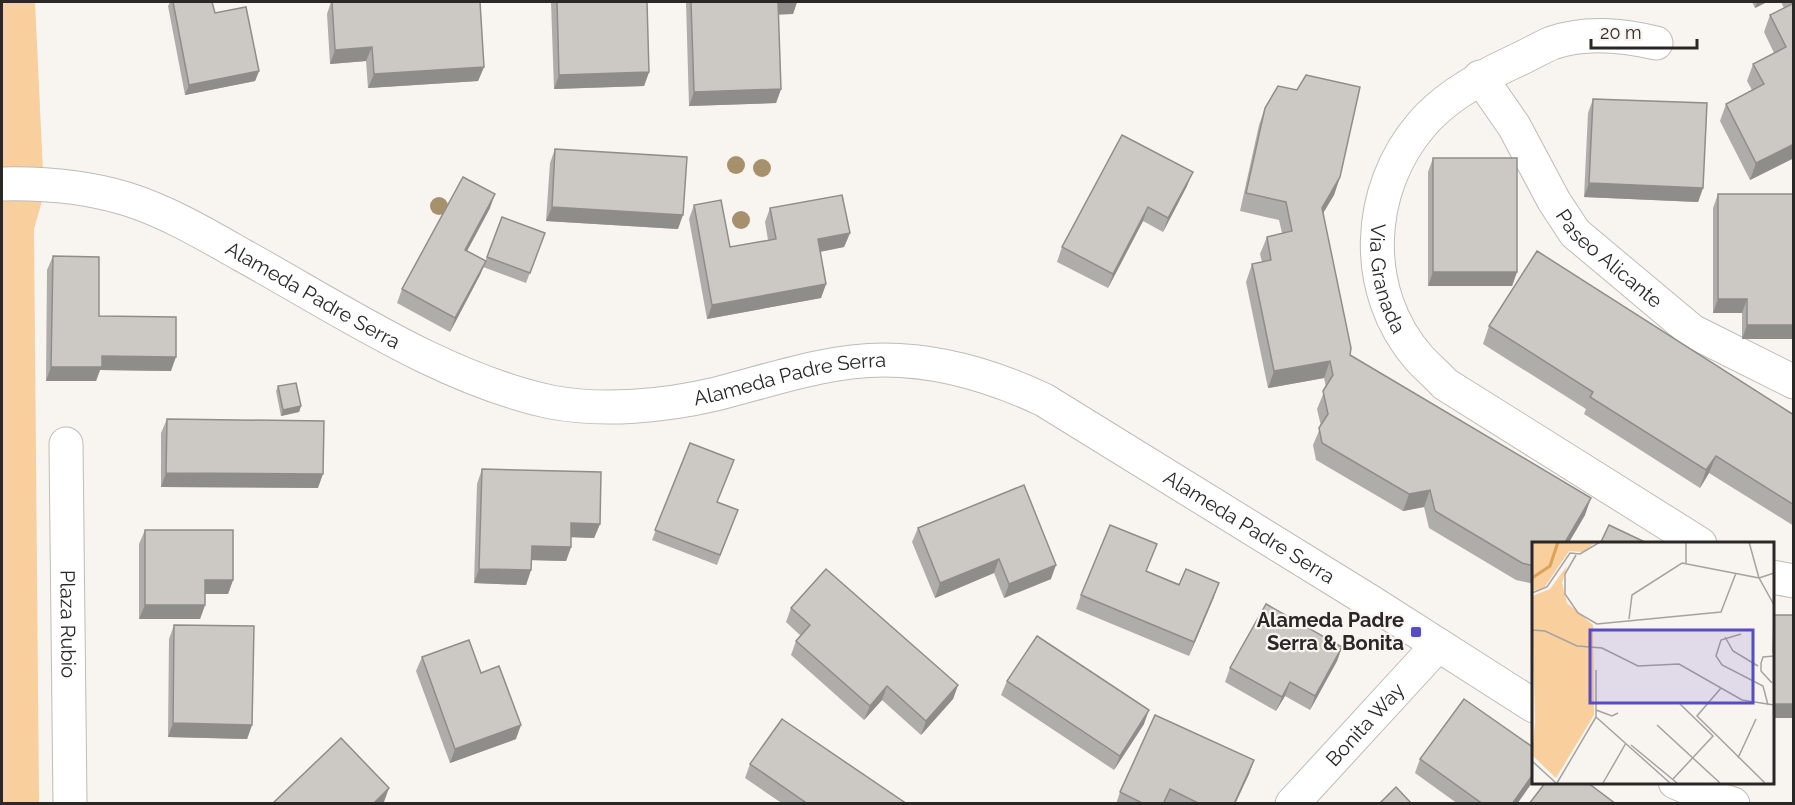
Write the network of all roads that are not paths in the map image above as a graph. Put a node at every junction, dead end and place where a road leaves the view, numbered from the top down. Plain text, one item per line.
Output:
1 (1656, 43) dead end
2 (1480, 77) junction
3 (2, 184) edge
4 (1794, 382) edge
5 (66, 444) dead end
6 (1697, 542) edge
7 (1774, 577) edge
8 (1794, 581) edge
9 (1438, 645) junction
10 (1532, 705) edge
11 (1678, 784) edge
12 (70, 804) edge
13 (1292, 804) edge
14 (1733, 804) edge

1 - 2 street, Via Granada
2 - 4 street, Paseo Alicante
2 - 6 street, Via Granada
3 - 9 street, Alameda Padre Serra
5 - 12 street, Plaza Rubio
7 - 8 street
9 - 10 street, Alameda Padre Serra
9 - 13 street, Bonita Way
11 - 14 street

